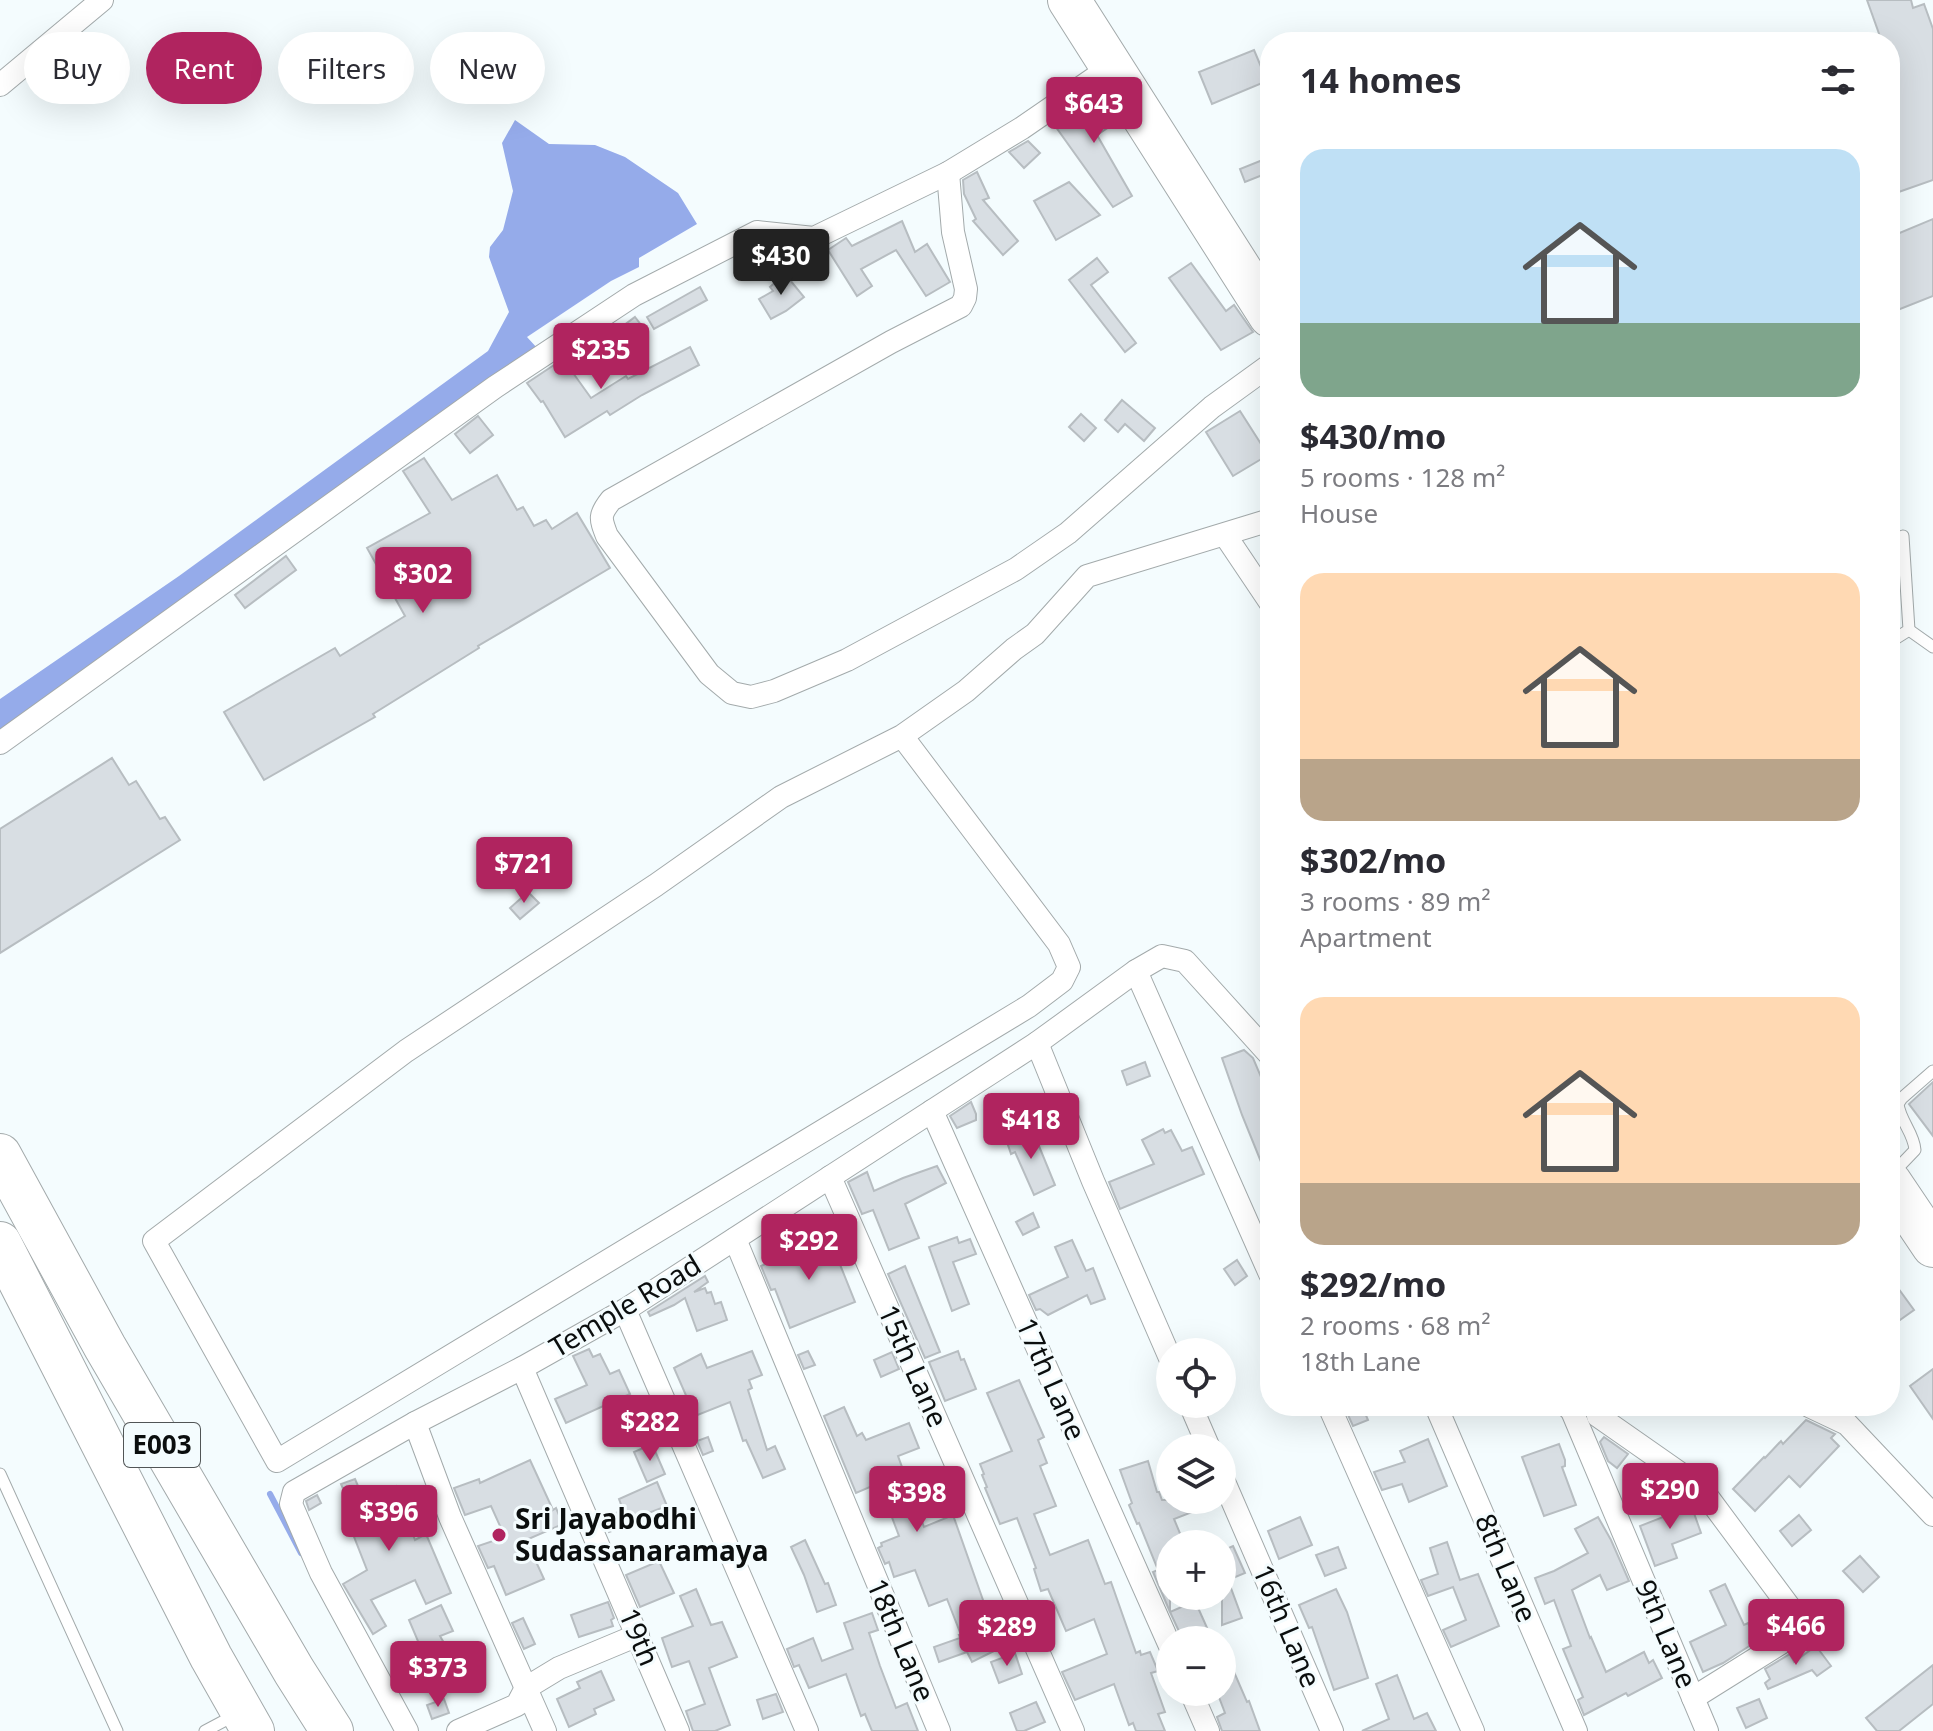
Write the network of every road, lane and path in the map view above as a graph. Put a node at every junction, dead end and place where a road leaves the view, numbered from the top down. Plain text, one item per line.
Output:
1 (102, 0) edge
2 (1069, 0) edge
3 (1093, 0) edge
4 (1118, 62) junction
5 (0, 85) edge
6 (948, 173) junction
7 (1260, 268) edge
8 (1260, 299) edge
9 (1260, 372) edge
10 (1260, 523) edge
11 (1225, 535) junction
12 (1903, 536) dead end
13 (1260, 587) edge
14 (1909, 630) junction
15 (1900, 636) edge
16 (1933, 647) edge
17 (902, 736) junction
18 (0, 743) edge
19 (1136, 971) junction
20 (1037, 1043) junction
21 (1260, 1044) edge
22 (1933, 1071) edge
23 (1900, 1101) edge
24 (932, 1111) junction
25 (1900, 1113) edge
26 (0, 1155) edge
27 (1900, 1167) edge
28 (830, 1177) junction
29 (1900, 1195) edge
30 (1900, 1231) edge
31 (735, 1239) junction
32 (0, 1243) edge
33 (1933, 1246) edge
34 (1260, 1251) edge
35 (1933, 1279) edge
36 (625, 1310) junction
37 (1161, 1338) edge
38 (522, 1368) junction
39 (1333, 1416) edge
40 (1440, 1416) edge
41 (1572, 1416) edge
42 (1610, 1416) edge
43 (1830, 1416) edge
44 (415, 1423) junction
45 (0, 1474) edge
46 (1236, 1509) edge
47 (1933, 1515) edge
48 (1161, 1626) edge
49 (638, 1635) junction
50 (526, 1688) junction
51 (1693, 1698) junction
52 (1197, 1706) edge
53 (248, 1721) edge
54 (117, 1731) edge
55 (205, 1731) edge
56 (332, 1731) edge
57 (407, 1731) edge
58 (458, 1731) edge
59 (545, 1731) edge
60 (678, 1731) edge
61 (807, 1731) edge
62 (939, 1731) edge
63 (1073, 1731) edge
64 (1208, 1731) edge
65 (1332, 1731) edge
66 (1473, 1731) edge
67 (1576, 1731) edge
68 (1707, 1731) edge

1 - 5 street
2 - 4 highway
3 - 4 highway
4 - 6 street
4 - 7 highway
4 - 8 highway
6 - 9 street
6 - 18 street
10 - 11 street
11 - 13 street
11 - 17 street
12 - 14 lane
14 - 15 lane
14 - 16 lane
17 - 17 street
19 - 20 street, Temple Road
19 - 21 street, Temple Road
19 - 34 street
20 - 24 street, Temple Road
20 - 37 street
22 - 23 lane
24 - 28 street, Temple Road
24 - 48 street, 17th Lane
25 - 27 lane
26 - 56 highway, E003
28 - 31 street, Temple Road
28 - 63 street, 15th Lane
29 - 33 highway
30 - 35 highway
31 - 36 street, Temple Road
31 - 62 street, 18th Lane
32 - 53 highway, E003
36 - 38 street, Temple Road
36 - 61 street
38 - 44 street, Temple Road
38 - 49 street, 19th
39 - 66 street
40 - 67 street, 8th Lane
41 - 51 street, 9th Lane
42 - 51 street
43 - 47 street
44 - 50 street
44 - 57 street, Temple Road
45 - 54 lane
46 - 65 street, 16th Lane
49 - 50 street
49 - 60 street, 19th
50 - 58 street
50 - 59 street
51 - 68 street, 9th Lane
52 - 64 street
53 - 55 lane

